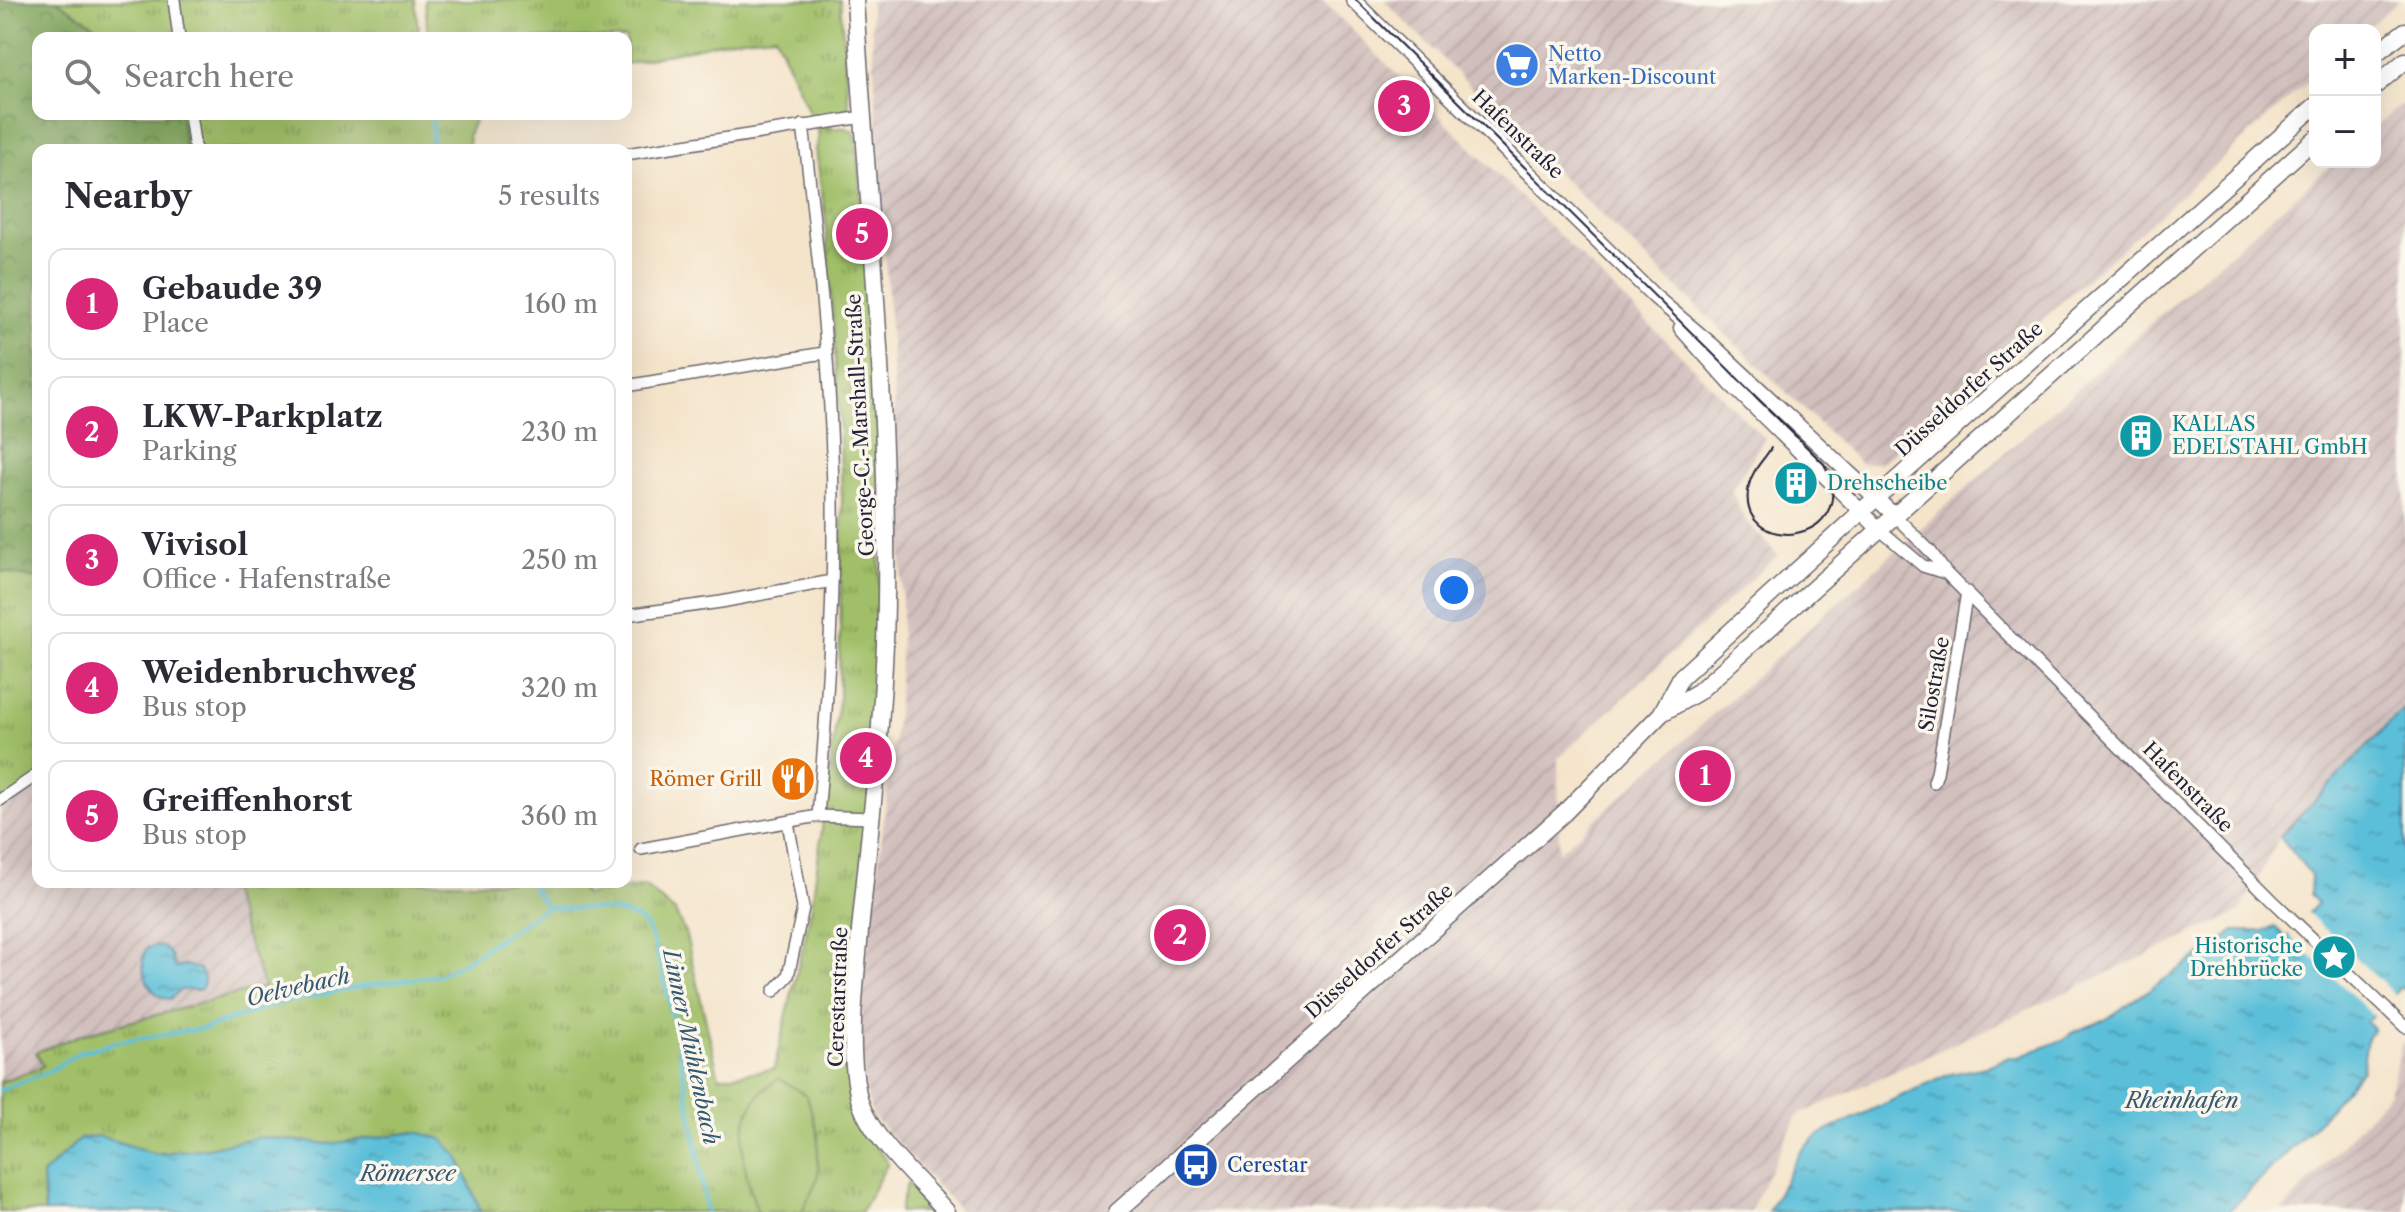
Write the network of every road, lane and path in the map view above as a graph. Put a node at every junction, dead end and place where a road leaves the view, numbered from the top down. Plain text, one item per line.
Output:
1 (174, 0) edge
2 (855, 0) edge
3 (1353, 0) edge
4 (2405, 31) edge
5 (178, 32) edge
6 (2381, 49) edge
7 (2405, 61) edge
8 (2381, 81) edge
9 (2309, 111) edge
10 (863, 117) junction
11 (191, 120) edge
12 (803, 125) junction
13 (194, 144) edge
14 (2309, 144) edge
15 (632, 153) edge
16 (1655, 297) junction
17 (824, 353) junction
18 (632, 385) edge
19 (1876, 498) junction
20 (1861, 512) junction
21 (1894, 515) junction
22 (1878, 528) junction
23 (1946, 573) junction
24 (832, 581) junction
25 (1967, 592) junction
26 (632, 614) edge
27 (1662, 713) junction
28 (32, 778) edge
29 (1934, 782) dead end
30 (0, 800) edge
31 (872, 800) joint
32 (818, 816) junction
33 (870, 818) junction
34 (788, 822) junction
35 (641, 849) dead end
36 (774, 991) dead end
37 (2405, 1027) edge
38 (947, 1212) edge
39 (1117, 1212) edge

1 - 5 street
2 - 10 main road, George-C.-Marshall-Straße
3 - 16 street, Hafenstraße
4 - 6 main road
7 - 8 main road
9 - 19 main road, Düsseldorfer Straße
10 - 12 street
10 - 31 main road, George-C.-Marshall-Straße
11 - 13 street
12 - 15 street
12 - 17 street
14 - 21 main road, Düsseldorfer Straße
16 - 19 street, Hafenstraße
16 - 20 street, Hafenstraße
17 - 18 street
17 - 24 street
19 - 20 main road, Düsseldorfer Straße
19 - 21 street, Hafenstraße
20 - 22 street, Hafenstraße
20 - 27 main road, Düsseldorfer Straße
21 - 22 main road, Düsseldorfer Straße
21 - 23 street, Hafenstraße
22 - 23 street, Hafenstraße
22 - 27 main road, Düsseldorfer Straße
23 - 25 street, Hafenstraße
24 - 26 street
24 - 32 street
25 - 29 street, Silostraße
25 - 37 street, Hafenstraße
27 - 39 main road, Düsseldorfer Straße
28 - 30 street
31 - 33 main road, Cerestarstraße
32 - 33 street
32 - 34 street
33 - 38 main road, Cerestarstraße
34 - 35 street
34 - 36 street

